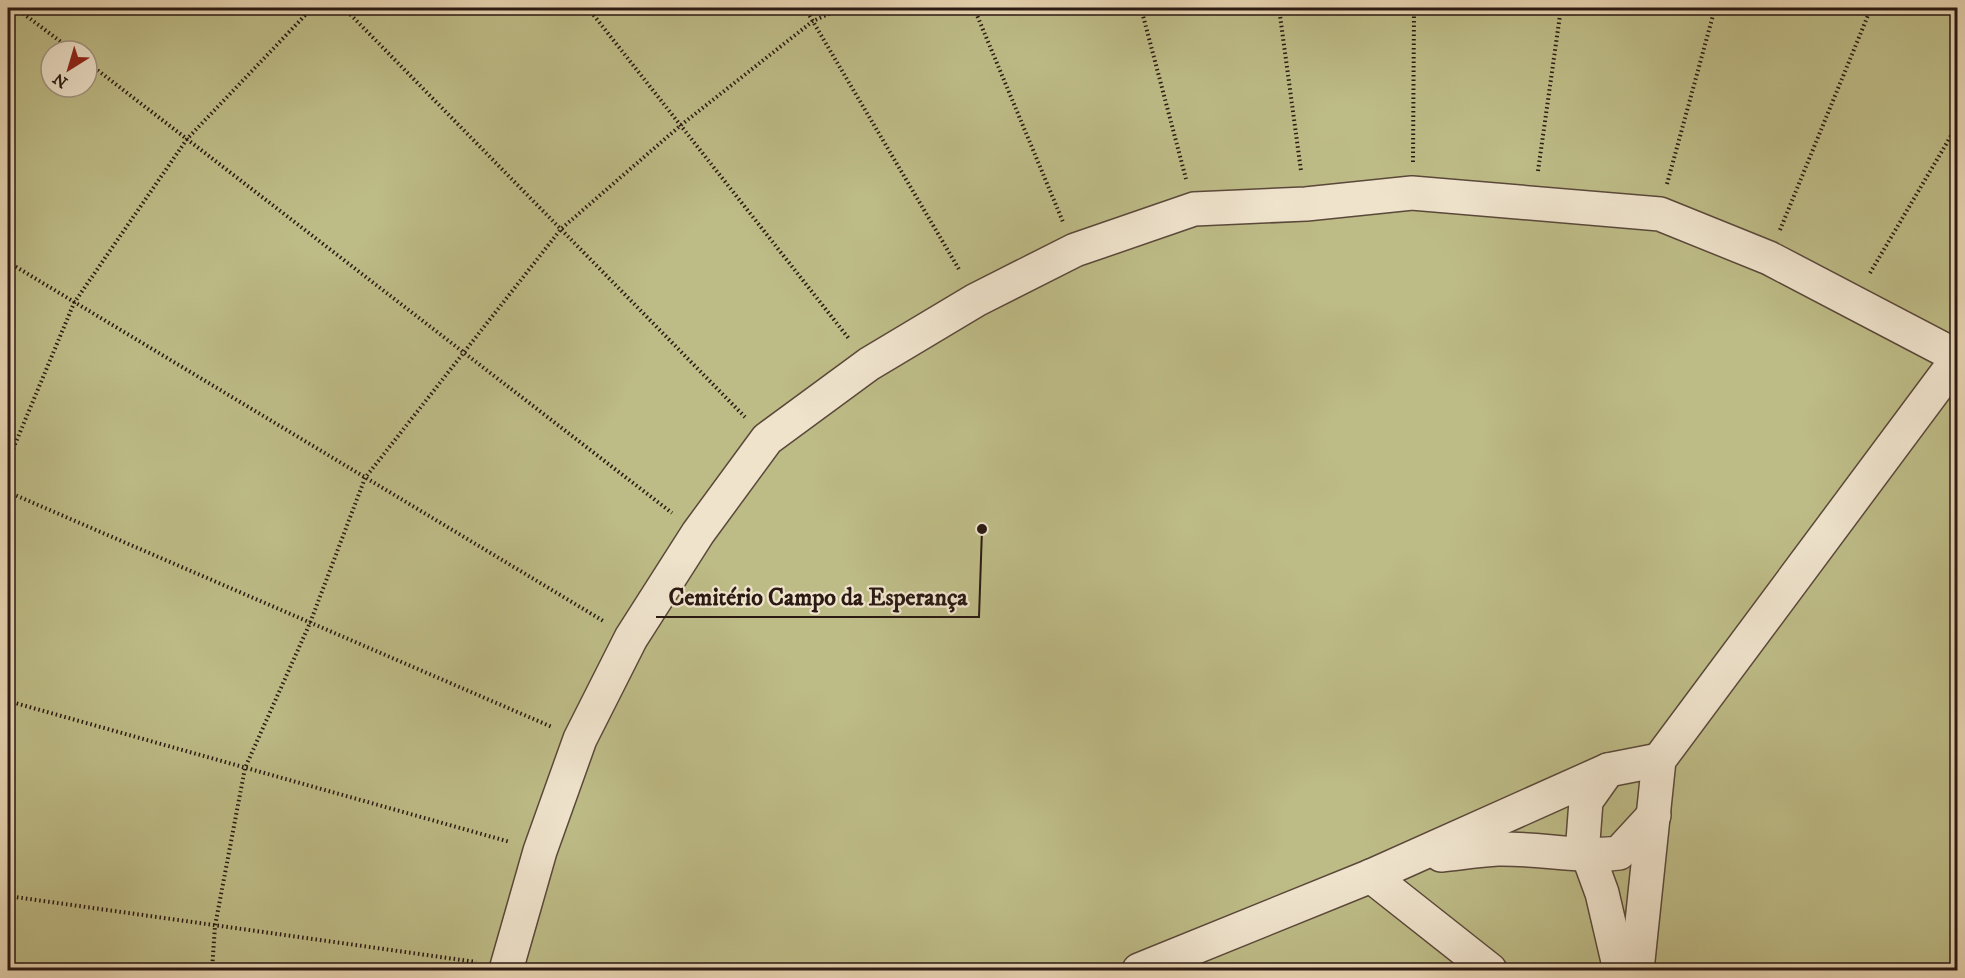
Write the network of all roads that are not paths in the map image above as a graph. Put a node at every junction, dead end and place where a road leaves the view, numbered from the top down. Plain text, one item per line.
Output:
1 (1958, 357) edge
2 (1659, 760) junction
3 (1608, 770) junction
4 (1654, 815) junction
5 (1588, 856) junction
6 (1413, 858) junction
7 (1371, 876) junction
8 (506, 968) edge
9 (1139, 970) edge
10 (1490, 970) edge
11 (1620, 970) edge
12 (1636, 970) edge

1 - 2 lane
1 - 8 lane
2 - 3 lane
2 - 4 lane
3 - 5 lane
3 - 6 lane
4 - 5 lane
4 - 12 lane
5 - 6 lane
5 - 11 lane
6 - 7 lane
7 - 9 lane
7 - 10 lane

